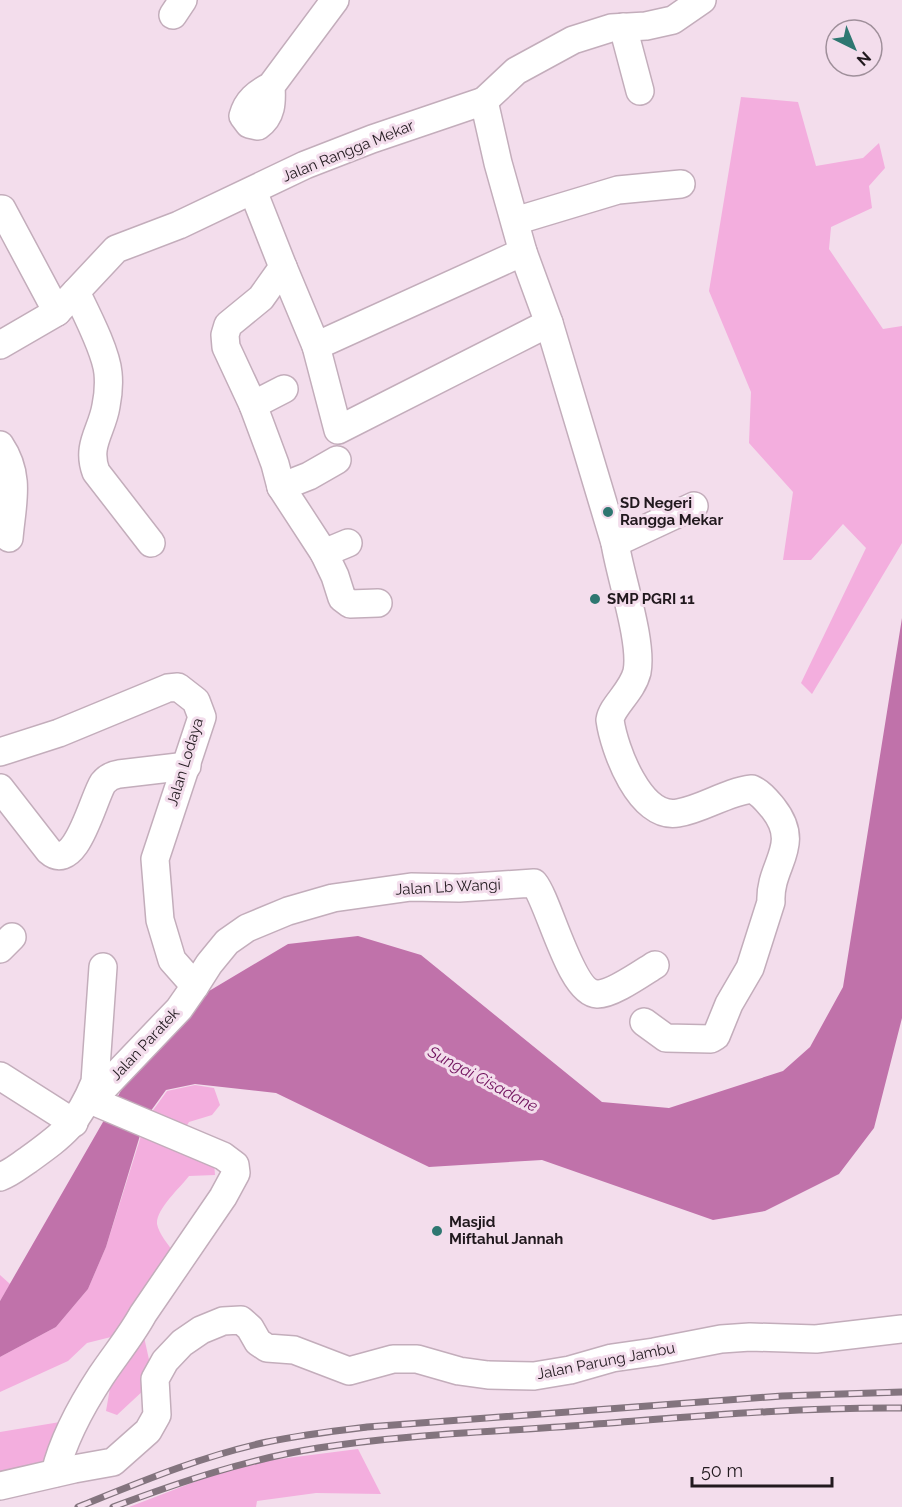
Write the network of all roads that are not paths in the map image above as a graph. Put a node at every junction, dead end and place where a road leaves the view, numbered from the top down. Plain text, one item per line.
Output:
1 (335, 0) edge
2 (702, 0) edge
3 (623, 27) junction
4 (271, 87) dead end
5 (640, 91) dead end
6 (484, 101) junction
7 (681, 184) dead end
8 (253, 191) junction
9 (2, 209) dead end
10 (515, 221) junction
11 (523, 252) junction
12 (283, 267) junction
13 (76, 292) junction
14 (57, 312) junction
15 (549, 323) junction
16 (3, 336) edge
17 (316, 346) junction
18 (284, 389) dead end
19 (253, 405) junction
20 (0, 445) edge
21 (337, 460) dead end
22 (282, 487) junction
23 (694, 506) dead end
24 (9, 538) dead end
25 (151, 543) dead end
26 (615, 543) junction
27 (378, 603) dead end
28 (0, 752) edge
29 (187, 766) junction
30 (0, 788) edge
31 (655, 965) dead end
32 (103, 967) dead end
33 (195, 986) junction
34 (644, 1022) dead end
35 (0, 1076) edge
36 (96, 1103) junction
37 (74, 1123) junction
38 (0, 1177) edge
39 (902, 1329) edge
40 (55, 1473) junction
41 (0, 1486) edge

1 - 4 street
2 - 3 street, Jalan Rangga Mekar
3 - 5 street
3 - 6 street, Jalan Rangga Mekar
6 - 8 street, Jalan Rangga Mekar
6 - 10 street
7 - 10 street
8 - 12 street
8 - 13 street, Jalan Rangga Mekar
9 - 14 street
10 - 11 street
11 - 15 street
11 - 17 street
12 - 17 street
12 - 19 street
13 - 14 street, Jalan Rangga Mekar
13 - 25 street
14 - 16 street, Jalan Rangga Mekar
15 - 17 street
15 - 26 street
18 - 19 street
19 - 22 street
20 - 24 street
21 - 22 street
22 - 27 street
23 - 26 street
26 - 34 street
28 - 29 street, Jalan Lodaya
29 - 30 street
29 - 33 street, Jalan Lodaya
31 - 33 street, Jalan Lb Wangi
32 - 36 street
33 - 36 street, Jalan Paratek
35 - 37 street
36 - 37 street
36 - 40 street
37 - 38 street
39 - 40 street, Jalan Parung Jambu
40 - 41 street

